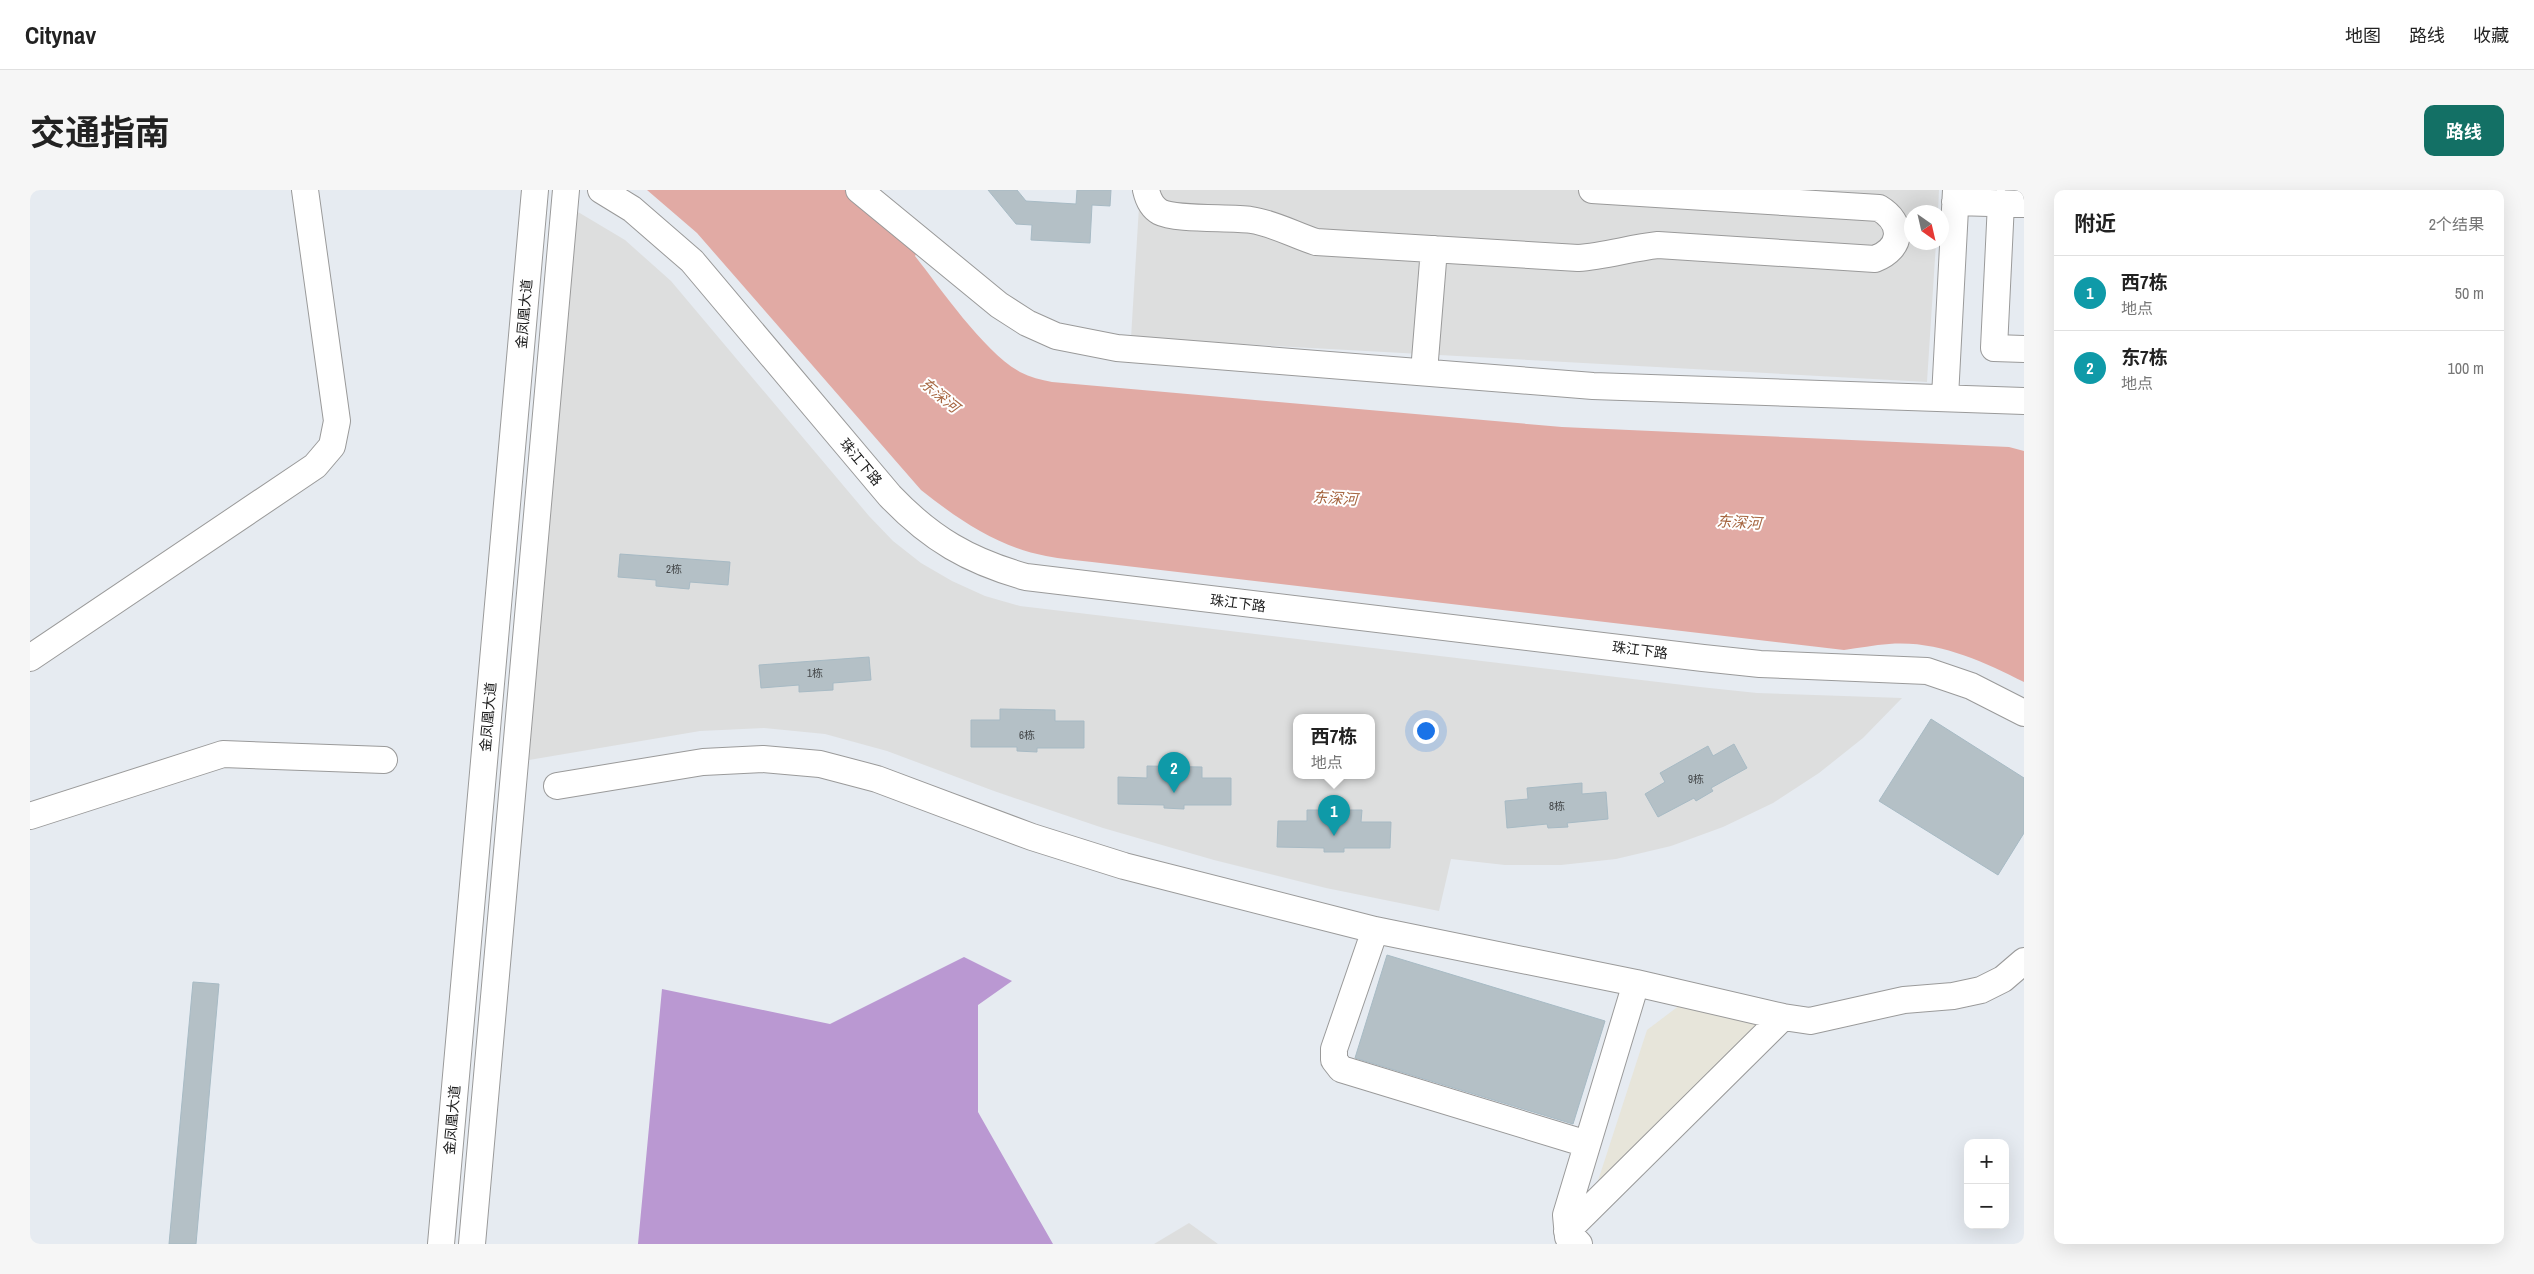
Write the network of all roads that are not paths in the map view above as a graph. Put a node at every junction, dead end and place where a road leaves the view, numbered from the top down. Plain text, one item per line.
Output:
1 (305, 190) edge
2 (535, 190) edge
3 (566, 190) edge
4 (601, 190) edge
5 (860, 190) edge
6 (1146, 190) edge
7 (1592, 190) edge
8 (1956, 196) edge
9 (2012, 204) edge
10 (1434, 249) junction
11 (2024, 349) edge
12 (1424, 372) junction
13 (1946, 397) junction
14 (2024, 401) edge
15 (30, 658) edge
16 (2024, 712) edge
17 (384, 760) dead end
18 (557, 786) dead end
19 (30, 816) edge
20 (1375, 930) junction
21 (2024, 961) edge
22 (1636, 983) junction
23 (1783, 1017) junction
24 (1587, 1144) junction
25 (1572, 1240) edge
26 (441, 1244) edge
27 (472, 1244) edge

1 - 15 street
2 - 26 street, 金凤凰大道
3 - 27 street
4 - 16 street, 珠江下路
5 - 12 street
6 - 10 street
7 - 10 street
8 - 9 street
8 - 13 street
9 - 11 street
10 - 12 street
12 - 13 street
13 - 14 street
17 - 19 street
18 - 20 street
20 - 22 street
20 - 24 street
21 - 23 street
22 - 23 street
22 - 24 street
23 - 25 street
24 - 25 street

